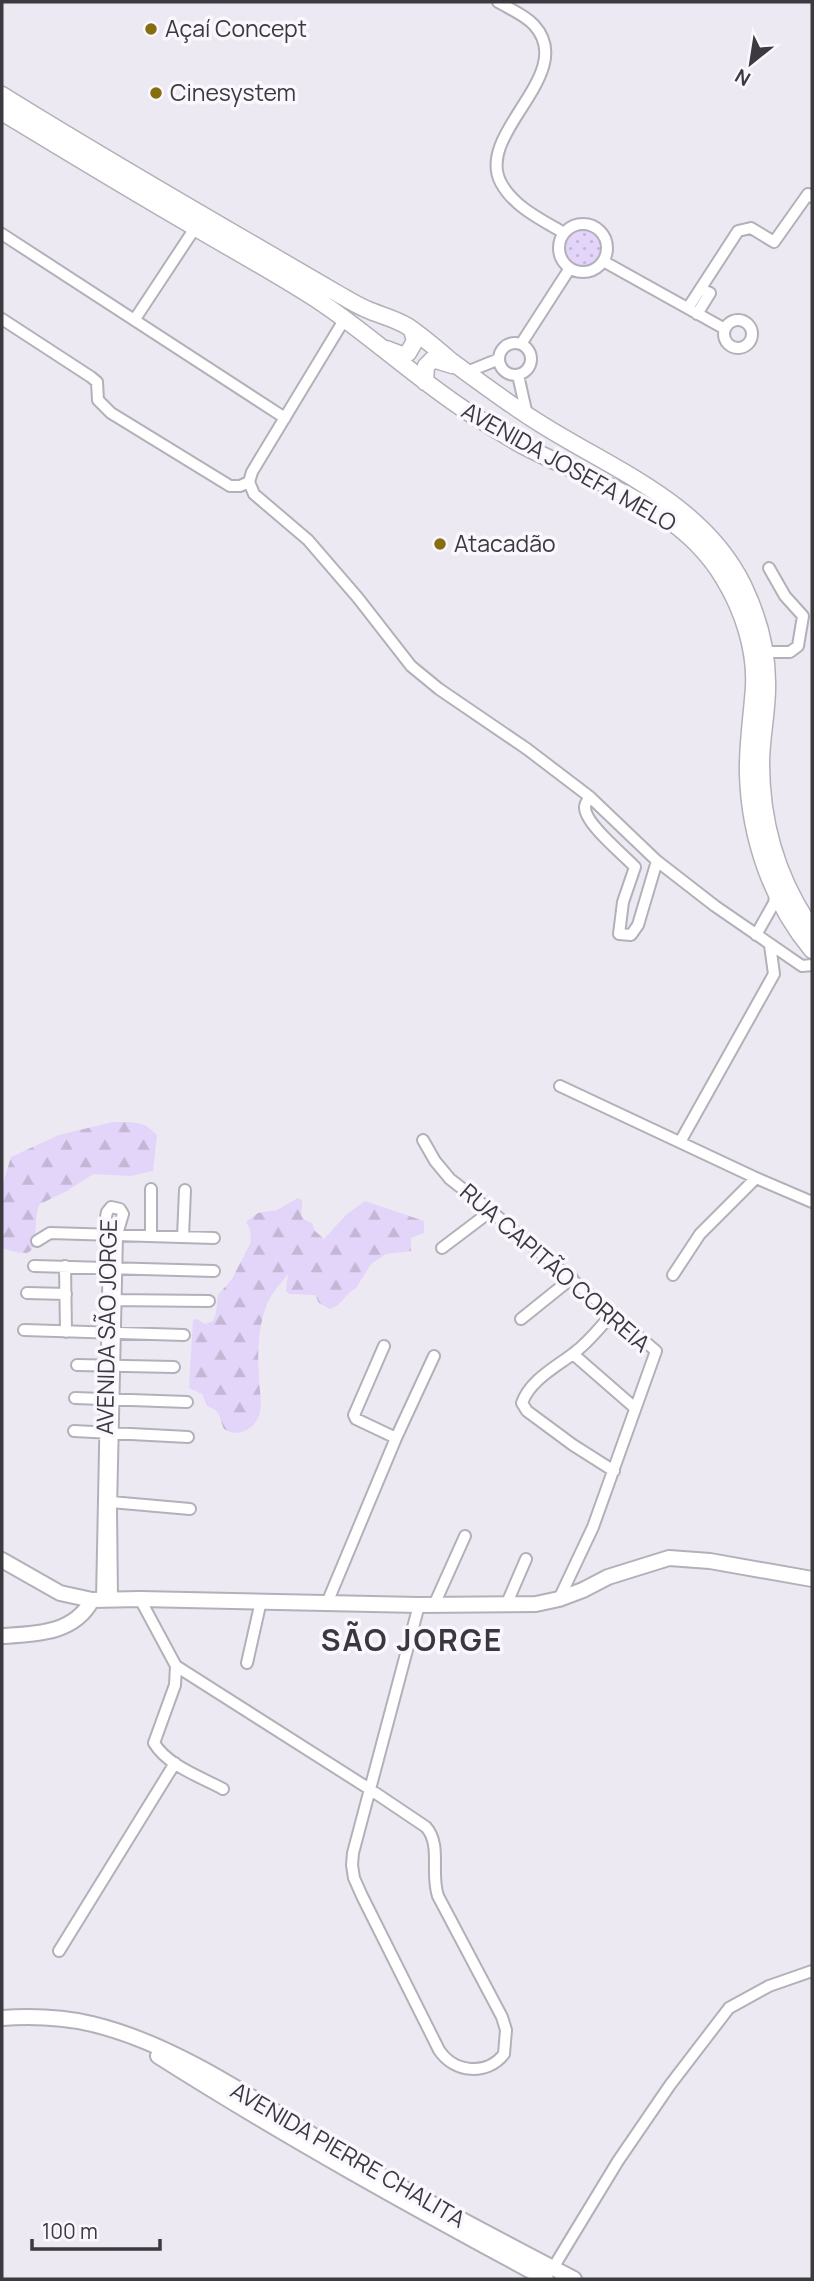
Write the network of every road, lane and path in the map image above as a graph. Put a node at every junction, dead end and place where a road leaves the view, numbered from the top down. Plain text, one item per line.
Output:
1 (498, 2) edge
2 (2, 95) edge
3 (2, 112) edge
4 (812, 197) edge
5 (195, 228) junction
6 (564, 233) junction
7 (2, 234) edge
8 (603, 261) junction
9 (570, 268) junction
10 (693, 311) junction
11 (2, 319) edge
12 (135, 319) junction
13 (344, 320) junction
14 (725, 329) dead end
15 (412, 330) junction
16 (369, 339) junction
17 (521, 344) junction
18 (507, 369) junction
19 (466, 371) junction
20 (425, 382) junction
21 (493, 392) junction
22 (527, 415) junction
23 (285, 418) junction
24 (249, 482) junction
25 (769, 568) dead end
26 (766, 652) junction
27 (590, 797) junction
28 (657, 861) junction
29 (775, 891) junction
30 (812, 929) edge
31 (756, 935) junction
32 (769, 945) junction
33 (812, 950) edge
34 (807, 966) edge
35 (774, 974) junction
36 (559, 1086) dead end
37 (423, 1140) dead end
38 (680, 1142) junction
39 (756, 1178) junction
40 (151, 1189) dead end
41 (185, 1190) dead end
42 (812, 1202) edge
43 (491, 1211) junction
44 (113, 1234) junction
45 (151, 1235) junction
46 (183, 1237) junction
47 (214, 1238) dead end
48 (37, 1241) dead end
49 (442, 1248) dead end
50 (34, 1266) dead end
51 (65, 1266) junction
52 (113, 1267) junction
53 (214, 1271) dead end
54 (673, 1275) dead end
55 (572, 1278) junction
56 (27, 1293) dead end
57 (66, 1294) junction
58 (113, 1300) junction
59 (209, 1301) dead end
60 (612, 1313) junction
61 (521, 1318) dead end
62 (24, 1330) dead end
63 (66, 1332) junction
64 (112, 1333) junction
65 (184, 1335) dead end
66 (384, 1346) dead end
67 (573, 1354) junction
68 (434, 1356) dead end
69 (77, 1364) dead end
70 (111, 1366) junction
71 (174, 1367) dead end
72 (75, 1398) dead end
73 (110, 1400) junction
74 (187, 1402) dead end
75 (635, 1408) junction
76 (75, 1431) dead end
77 (110, 1433) junction
78 (188, 1437) dead end
79 (396, 1438) junction
80 (614, 1471) junction
81 (109, 1507) junction
82 (190, 1509) dead end
83 (465, 1536) dead end
84 (526, 1559) dead end
85 (2, 1560) edge
86 (812, 1579) edge
87 (70, 1596) junction
88 (140, 1598) junction
89 (559, 1599) junction
90 (99, 1600) junction
91 (261, 1601) junction
92 (327, 1602) junction
93 (507, 1603) junction
94 (427, 1605) junction
95 (72, 1620) junction
96 (2, 1636) edge
97 (247, 1663) dead end
98 (176, 1666) junction
99 (175, 1763) junction
100 (223, 1789) dead end
101 (371, 1790) junction
102 (59, 1951) dead end
103 (812, 1972) edge
104 (2, 2018) edge
105 (549, 2274) edge
106 (575, 2279) edge

1 - 6 street
2 - 15 main road, AVENIDA JOSEFA MELO
3 - 5 main road, AVENIDA JOSEFA MELO
4 - 10 street
5 - 12 street
5 - 13 main road, AVENIDA JOSEFA MELO
6 - 8 street
6 - 9 street
7 - 12 street
8 - 9 street
8 - 10 street
9 - 17 street
10 - 14 street
11 - 24 street
12 - 23 street
13 - 16 main road, AVENIDA JOSEFA MELO
13 - 23 street
15 - 16 main road
15 - 19 main road, AVENIDA JOSEFA MELO
16 - 20 main road, AVENIDA JOSEFA MELO
17 - 18 street
17 - 18 street
18 - 19 street
18 - 21 street
18 - 22 street
19 - 20 main road
19 - 21 main road, AVENIDA JOSEFA MELO
20 - 29 main road, AVENIDA JOSEFA MELO
21 - 22 main road, AVENIDA JOSEFA MELO
22 - 26 main road, AVENIDA JOSEFA MELO
23 - 24 street
24 - 27 street
25 - 26 street
26 - 30 main road, AVENIDA JOSEFA MELO
27 - 28 street
27 - 28 street
28 - 31 street
29 - 31 street
29 - 33 main road, AVENIDA JOSEFA MELO
31 - 32 street
32 - 34 street
32 - 35 street
34 - 35 street
35 - 38 street
36 - 38 street
37 - 43 street, RUA CAPITÃO CORREIA
38 - 39 street
39 - 42 street
39 - 54 street
40 - 45 street
41 - 46 street
43 - 49 street
43 - 55 street, RUA CAPITÃO CORREIA
44 - 45 street
44 - 48 street
44 - 52 street, AVENIDA SÃO JORGE
45 - 46 street
46 - 47 street
50 - 51 street
51 - 52 street
51 - 57 street
52 - 53 street
52 - 58 street, AVENIDA SÃO JORGE
55 - 60 street, RUA CAPITÃO CORREIA
55 - 61 street
56 - 57 street
57 - 63 street
58 - 59 street
58 - 64 street, AVENIDA SÃO JORGE
60 - 67 street
60 - 75 street, RUA CAPITÃO CORREIA
62 - 63 street
63 - 64 street
64 - 65 street
64 - 70 street, AVENIDA SÃO JORGE
66 - 79 street
67 - 75 street
67 - 80 street
68 - 79 street
69 - 70 street
70 - 71 street
70 - 73 street, AVENIDA SÃO JORGE
72 - 73 street
73 - 74 street
73 - 77 street, AVENIDA SÃO JORGE
75 - 80 street, RUA CAPITÃO CORREIA
76 - 77 street
77 - 78 street
77 - 81 street, AVENIDA SÃO JORGE
79 - 92 street
80 - 89 street, RUA CAPITÃO CORREIA
81 - 82 street
81 - 90 street, AVENIDA SÃO JORGE
83 - 94 street
84 - 93 street
85 - 87 street
86 - 89 street
87 - 90 street
87 - 95 street
88 - 90 street
88 - 91 street
88 - 98 street
89 - 93 street
90 - 95 street
90 - 95 street
91 - 92 street
91 - 97 street
92 - 94 street
93 - 94 street
94 - 101 street
95 - 96 street
98 - 99 street
98 - 101 street
99 - 100 street
99 - 102 street
101 - 101 street
103 - 105 street
104 - 105 street, AVENIDA PIERRE CHALITA
105 - 106 street, AVENIDA PIERRE CHALITA

